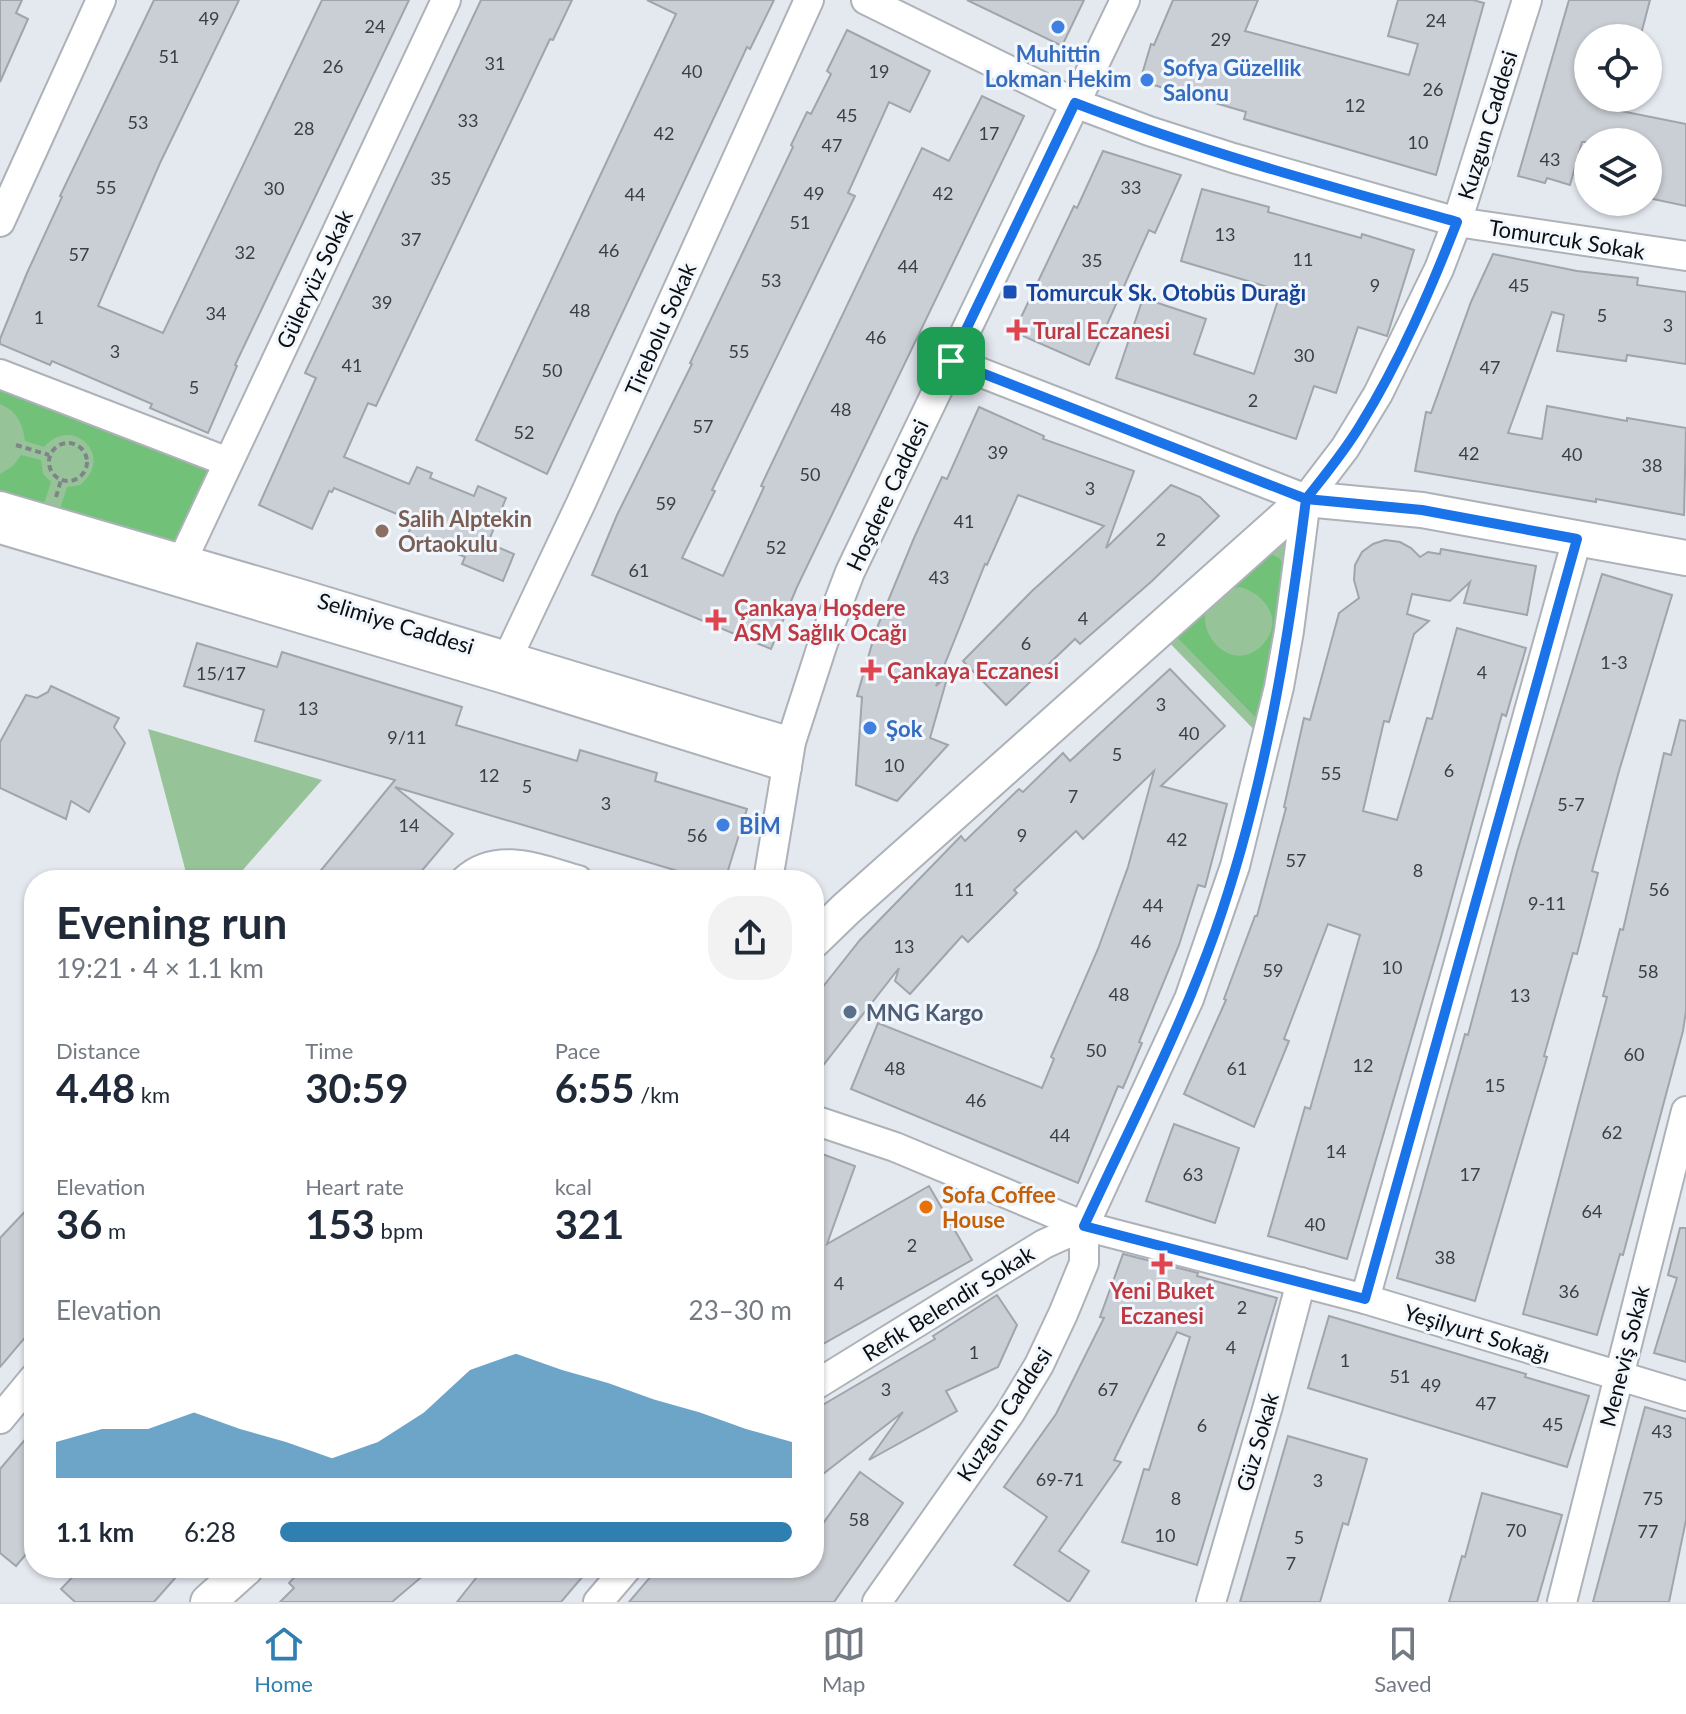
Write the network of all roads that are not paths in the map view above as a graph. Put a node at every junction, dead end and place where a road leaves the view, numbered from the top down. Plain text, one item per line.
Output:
1 (101, 0) edge
2 (446, 0) edge
3 (809, 0) edge
4 (866, 0) edge
5 (1125, 0) edge
6 (1527, 0) edge
7 (1075, 103) junction
8 (0, 222) edge
9 (1457, 222) junction
10 (1686, 256) edge
11 (951, 361) junction
12 (0, 374) edge
13 (228, 462) junction
14 (1306, 499) junction
15 (0, 506) edge
16 (0, 529) edge
17 (1577, 539) junction
18 (1686, 558) edge
19 (183, 559) junction
20 (508, 657) junction
21 (789, 755) junction
22 (479, 870) edge
23 (542, 870) edge
24 (772, 870) edge
25 (830, 910) edge
26 (1686, 1111) edge
27 (824, 1123) edge
28 (1084, 1226) junction
29 (1301, 1282) junction
30 (1365, 1299) junction
31 (1619, 1376) junction
32 (824, 1380) edge
33 (24, 1390) edge
34 (1686, 1396) edge
35 (0, 1419) edge
36 (235, 1578) edge
37 (618, 1578) edge
38 (208, 1602) edge
39 (598, 1602) edge
40 (877, 1602) edge
41 (1211, 1602) edge
42 (1562, 1602) edge

1 - 8 street
2 - 13 street, Güleryüz Sokak
3 - 20 street, Tirebolu Sokak
4 - 7 street, Tomurcuk Sokak
5 - 7 street, Hoşdere Caddesi
6 - 9 street, Kuzgun Caddesi
7 - 9 street, Tomurcuk Sokak
7 - 11 street, Hoşdere Caddesi
9 - 10 street, Tomurcuk Sokak
9 - 14 street, Kuzgun Caddesi
11 - 14 street
11 - 21 street, Hoşdere Caddesi
12 - 13 street
13 - 19 street, Güleryüz Sokak
14 - 17 main road
14 - 25 main road
14 - 28 street, Kuzgun Caddesi
15 - 19 street, Selimiye Caddesi
16 - 21 street, Selimiye Caddesi
17 - 18 main road
17 - 30 street
19 - 20 street, Selimiye Caddesi
20 - 21 street, Selimiye Caddesi
21 - 24 street, Hoşdere Caddesi
22 - 23 street
26 - 31 street, Meneviş Sokak
27 - 28 street, Yeşilyurt Sokağı
28 - 29 street, Yeşilyurt Sokağı
28 - 32 street, Refik Belendir Sokak
28 - 40 street, Kuzgun Caddesi
29 - 30 street, Yeşilyurt Sokağı
29 - 41 street, Güz Sokak
30 - 31 street, Yeşilyurt Sokağı
31 - 34 street, Yeşilyurt Sokağı
31 - 42 street, Meneviş Sokak
33 - 35 street
36 - 38 main road
37 - 39 street

